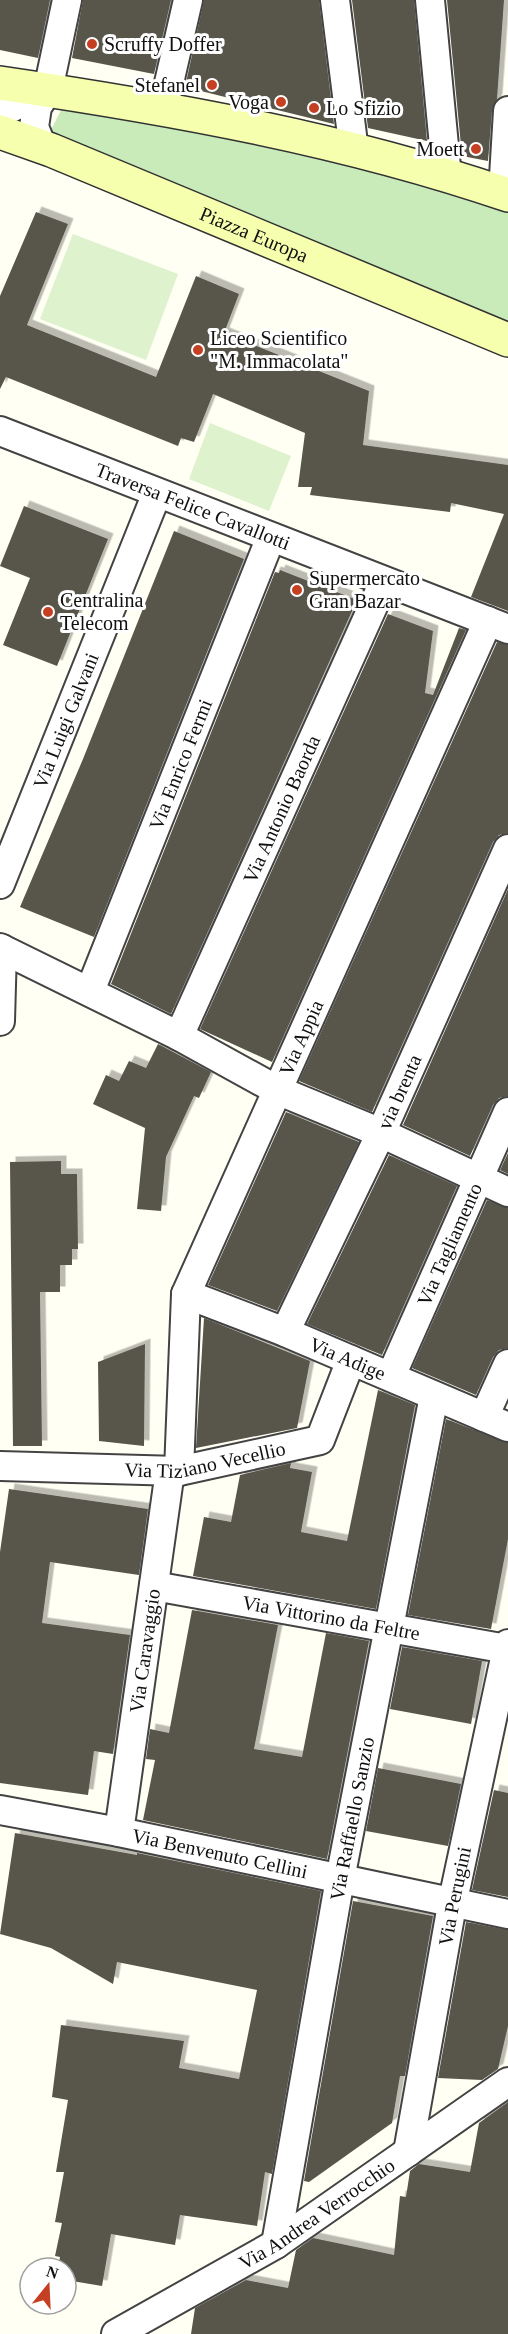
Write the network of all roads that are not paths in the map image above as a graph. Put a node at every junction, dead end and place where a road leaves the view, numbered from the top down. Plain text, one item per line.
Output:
1 (67, 0) edge
2 (188, 0) edge
3 (335, 0) edge
4 (430, 0) edge
5 (0, 85) edge
6 (48, 90) junction
7 (164, 109) junction
8 (508, 111) edge
9 (0, 113) edge
10 (0, 132) edge
11 (42, 147) junction
12 (354, 151) junction
13 (447, 177) junction
14 (505, 194) edge
15 (508, 340) edge
16 (0, 431) edge
17 (157, 493) junction
18 (271, 537) junction
19 (384, 582) junction
20 (498, 625) edge
21 (508, 849) edge
22 (0, 884) edge
23 (1, 948) edge
24 (90, 991) junction
25 (0, 1020) edge
26 (179, 1036) junction
27 (277, 1090) junction
28 (508, 1112) edge
29 (381, 1133) junction
30 (478, 1178) junction
31 (508, 1192) edge
32 (186, 1294) junction
33 (285, 1332) junction
34 (351, 1360) junction
35 (508, 1364) edge
36 (391, 1376) junction
37 (434, 1396) junction
38 (496, 1422) edge
39 (0, 1466) edge
40 (175, 1471) junction
41 (154, 1586) junction
42 (387, 1629) junction
43 (508, 1647) edge
44 (0, 1810) edge
45 (119, 1832) junction
46 (340, 1880) junction
47 (453, 1905) junction
48 (508, 1914) edge
49 (508, 2082) edge
50 (408, 2152) junction
51 (276, 2244) junction
52 (116, 2334) edge

1 - 6 street
2 - 7 street
3 - 12 street
4 - 13 street
5 - 6 main road
5 - 9 street
6 - 7 main road
6 - 9 street
6 - 11 street
7 - 12 main road
8 - 14 street
10 - 11 main road, Piazza Europa
11 - 15 main road, Piazza Europa
12 - 13 main road
13 - 14 main road
16 - 17 street, Traversa Felice Cavallotti
17 - 18 street, Traversa Felice Cavallotti
17 - 22 street, Via Luigi Galvani
18 - 19 street, Traversa Felice Cavallotti
18 - 24 street, Via Enrico Fermi
19 - 20 street, Traversa Felice Cavallotti
19 - 26 street, Via Antonio Baorda
20 - 27 street, Via Appia
21 - 29 street, via brenta
23 - 24 street
23 - 25 street
24 - 26 street
26 - 27 street
27 - 29 street
27 - 32 street, Via Appia
28 - 30 street, Via Tagliamento
29 - 30 street
29 - 33 street, via brenta
30 - 31 street
30 - 36 street, Via Tagliamento
32 - 33 street, Via Adige
32 - 40 street, Via Appia
33 - 34 street, Via Adige
34 - 36 street, Via Adige
34 - 40 street, Via Tiziano Vecellio
35 - 38 street
36 - 37 street, Via Adige
37 - 38 street, Via Adige
37 - 42 street, Via Raffaello Sanzio
39 - 40 street, Via Tiziano Vecellio
40 - 41 street, Via Caravaggio
41 - 42 street, Via Vittorino da Feltre
41 - 45 street, Via Caravaggio
42 - 43 street, Via Vittorino da Feltre
42 - 46 street, Via Raffaello Sanzio
43 - 47 street, Via Perugini
44 - 45 street, Via Benvenuto Cellini
45 - 46 street, Via Benvenuto Cellini
46 - 47 street, Via Benvenuto Cellini
46 - 51 street, Via Raffaello Sanzio
47 - 48 street, Via Benvenuto Cellini
47 - 50 street, Via Perugini
49 - 50 street, Via Andrea Verrocchio
50 - 51 street, Via Andrea Verrocchio
51 - 52 street, Via Andrea Verrocchio

